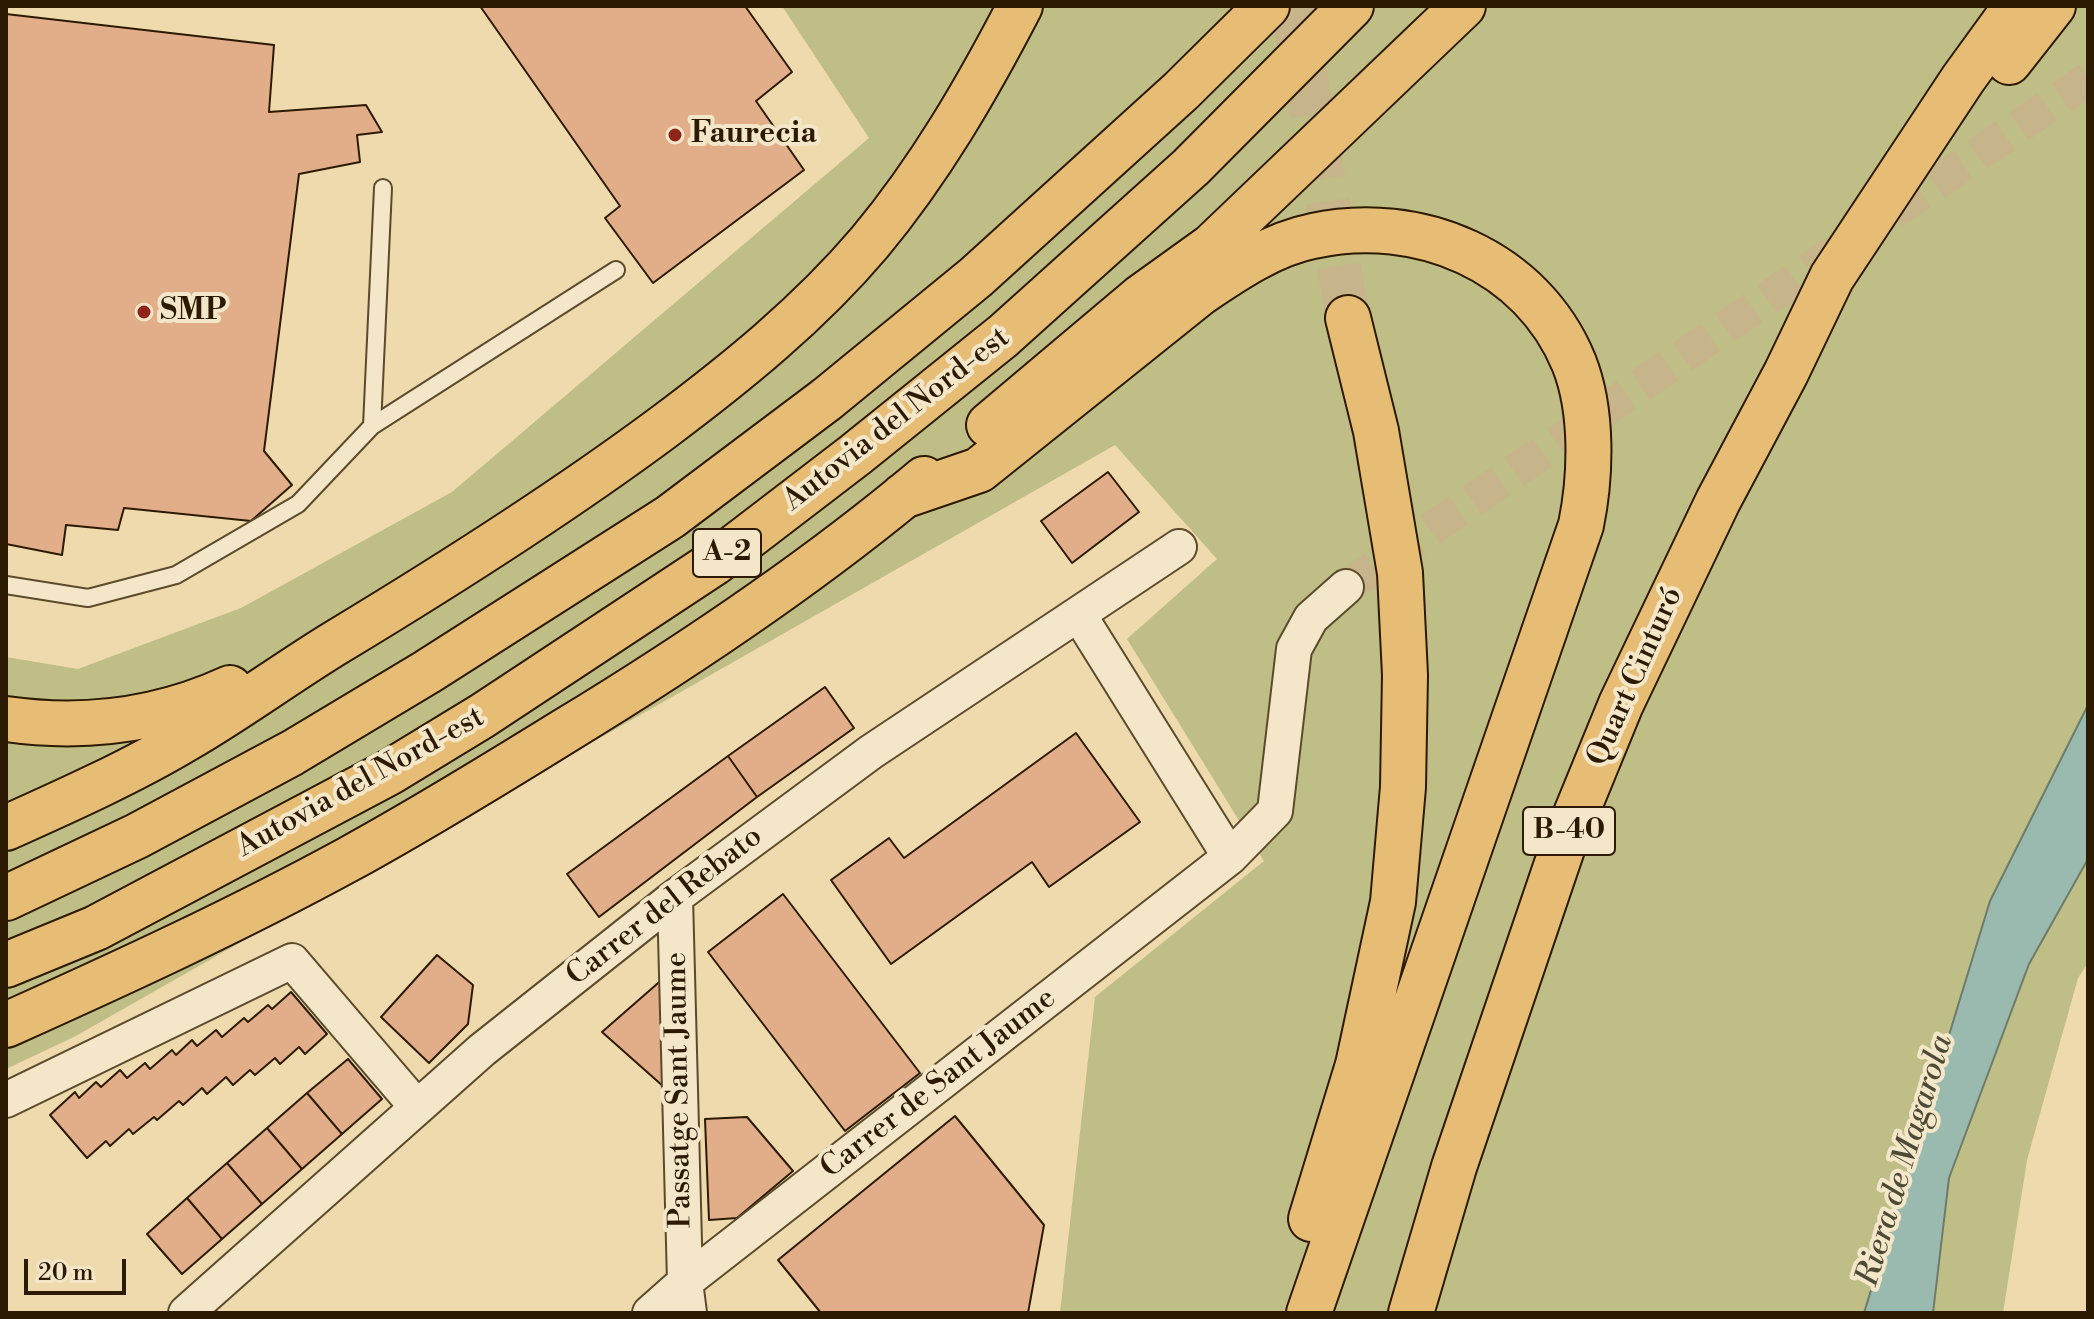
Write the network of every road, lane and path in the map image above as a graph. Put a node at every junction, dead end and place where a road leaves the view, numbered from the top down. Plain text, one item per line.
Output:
1 (1020, 6) edge
2 (1267, 6) edge
3 (1351, 6) edge
4 (1425, 6) edge
5 (1463, 6) edge
6 (2016, 6) edge
7 (2053, 6) edge
8 (383, 188) dead end
9 (616, 270) dead end
10 (1141, 297) junction
11 (1348, 318) tunnel mouth
12 (1786, 373) junction
13 (372, 426) junction
14 (903, 496) junction
15 (1179, 547) dead end
16 (6, 585) edge
17 (1346, 587) tunnel mouth
18 (1079, 615) junction
19 (289, 671) junction
20 (6, 719) edge
21 (6, 828) edge
22 (1230, 857) junction
23 (675, 897) junction
24 (6, 898) edge
25 (6, 965) edge
26 (6, 1025) edge
27 (6, 1100) edge
28 (416, 1106) junction
29 (687, 1298) edge
30 (186, 1313) edge
31 (650, 1313) edge
32 (1283, 1313) edge
33 (1309, 1313) edge
34 (1411, 1313) edge

1 - 19 highway
2 - 24 highway, Autovia del Nord-est / A-2
3 - 25 highway, Autovia del Nord-est / A-2
4 - 10 highway
5 - 10 highway
6 - 12 highway
7 - 12 highway
8 - 13 lane
9 - 13 lane
10 - 14 highway
11 - 32 highway
12 - 34 highway, Quart Cinturó / B-40
13 - 16 lane
14 - 26 highway
14 - 33 highway
15 - 18 street, Carrer del Rebato
17 - 22 street, Carrer de Sant Jaume
18 - 22 street
18 - 23 street, Carrer del Rebato
19 - 20 highway
19 - 21 highway
22 - 29 street, Carrer de Sant Jaume
23 - 28 street, Carrer del Rebato
23 - 29 street, Passatge Sant Jaume
27 - 28 street
28 - 30 street, Carrer del Rebato
29 - 31 street, Carrer de Sant Jaume

